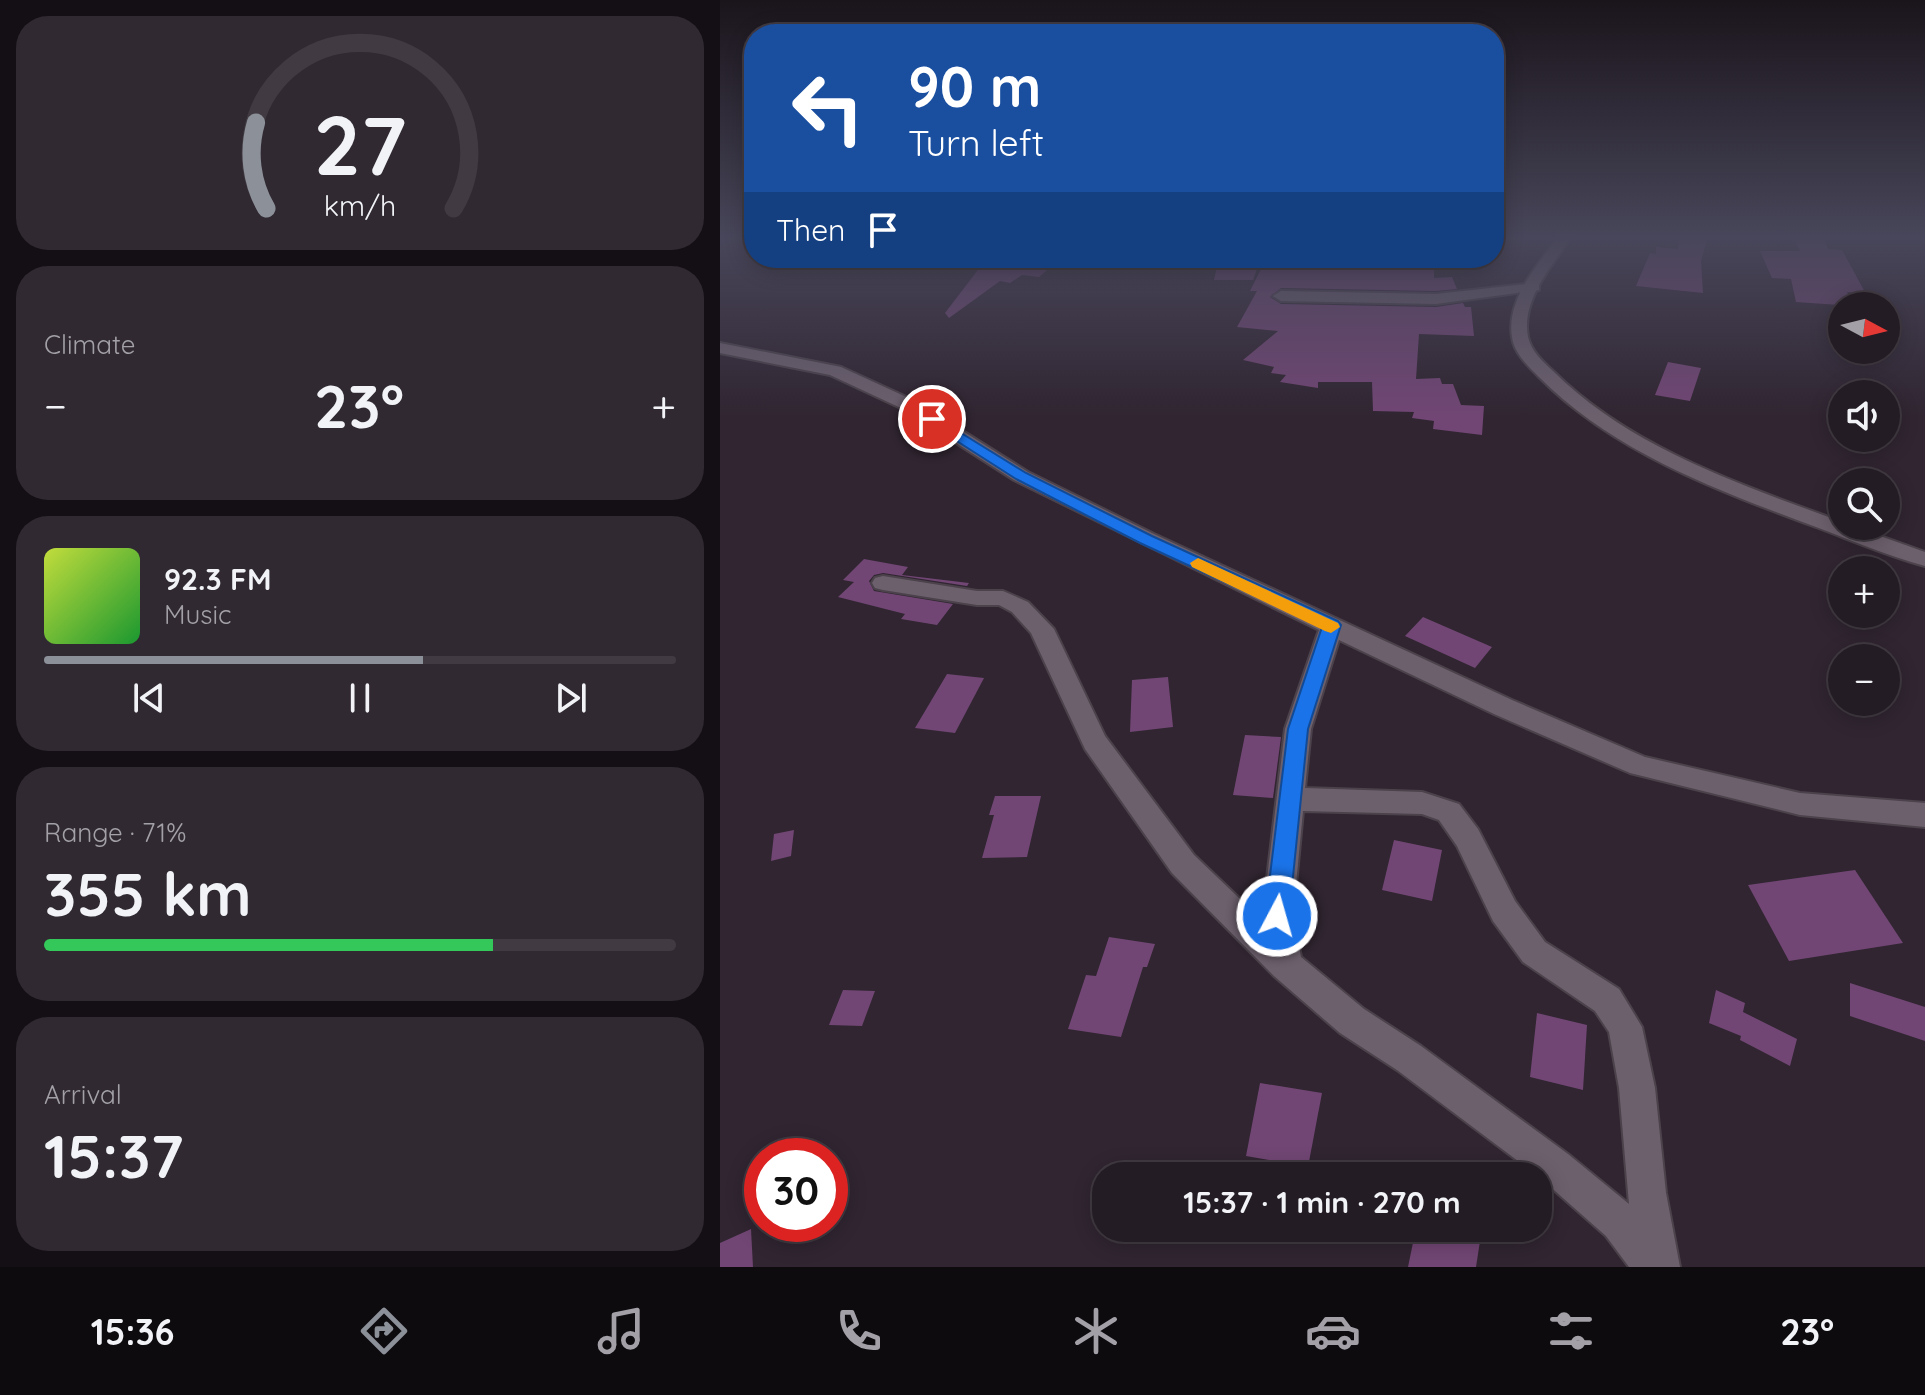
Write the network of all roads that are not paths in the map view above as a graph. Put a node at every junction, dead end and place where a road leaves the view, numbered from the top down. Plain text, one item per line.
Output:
1 (1391, 298) edge
2 (1443, 298) edge
3 (1529, 298) edge
4 (726, 349) edge
5 (1925, 559) edge
6 (883, 583) dead end
7 (1332, 625) junction
8 (1290, 799) junction
9 (1925, 815) edge
10 (1286, 965) junction
11 (1657, 1267) edge

1 - 2 street
3 - 5 street
4 - 7 street
6 - 10 street
7 - 8 street
7 - 9 street
8 - 10 street
8 - 11 street
10 - 11 street

